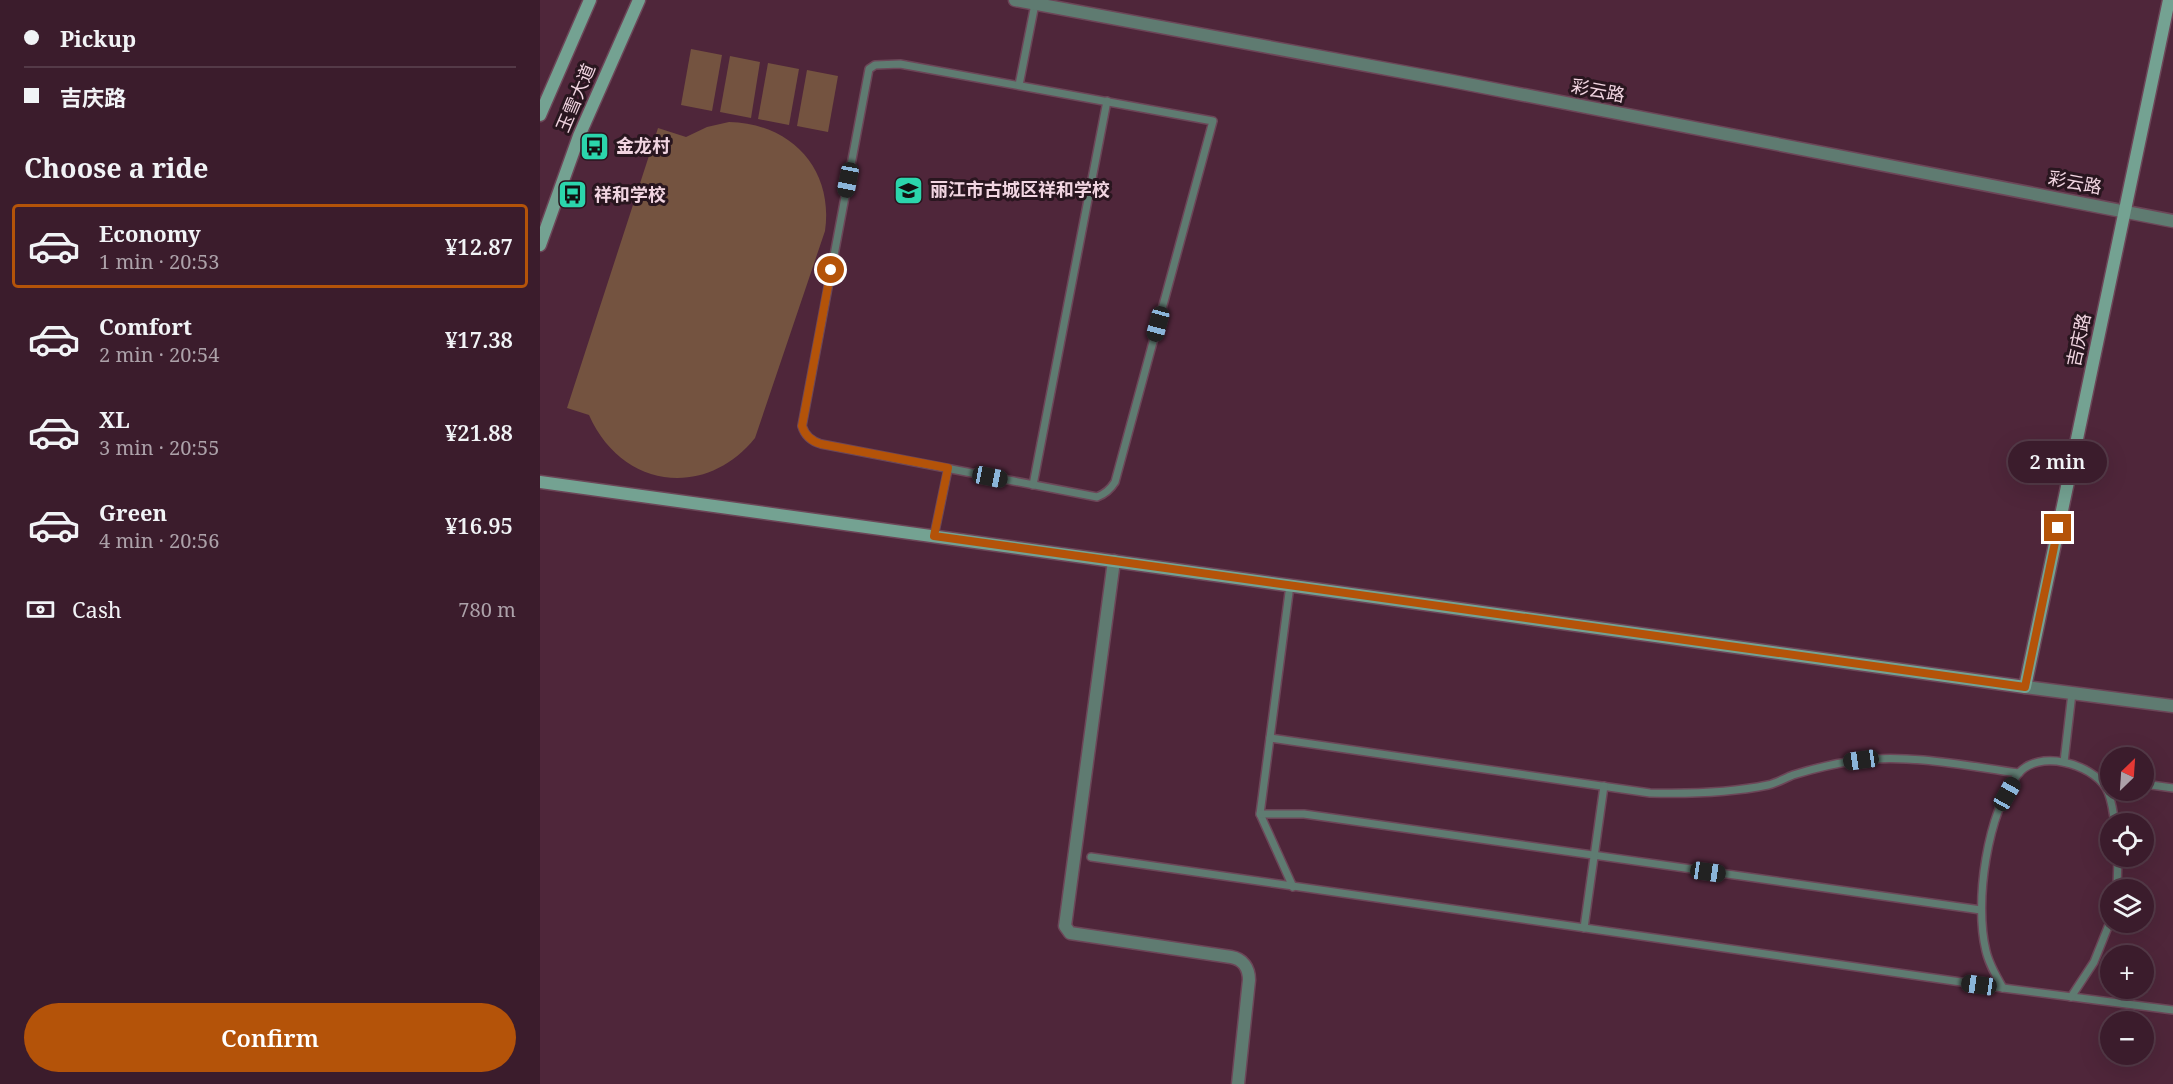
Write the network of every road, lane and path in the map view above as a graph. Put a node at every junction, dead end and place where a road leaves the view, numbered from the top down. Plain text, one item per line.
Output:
1 (590, 0) edge
2 (639, 0) edge
3 (1015, 0) edge
4 (2169, 0) edge
5 (1035, 4) junction
6 (1019, 85) junction
7 (1107, 101) junction
8 (540, 115) edge
9 (2125, 211) junction
10 (2173, 221) edge
11 (540, 245) edge
12 (948, 468) junction
13 (540, 482) edge
14 (1033, 485) junction
15 (934, 536) junction
16 (1114, 561) junction
17 (1290, 585) junction
18 (2025, 687) junction
19 (2072, 693) junction
20 (2173, 706) edge
21 (1270, 738) junction
22 (2064, 762) junction
23 (2019, 773) junction
24 (2100, 781) edge
25 (2154, 785) edge
26 (1604, 786) junction
27 (2173, 788) edge
28 (1260, 814) junction
29 (1594, 855) junction
30 (1091, 857) dead end
31 (1293, 886) junction
32 (1981, 910) junction
33 (1584, 928) junction
34 (2106, 933) edge
35 (2002, 988) junction
36 (2071, 997) junction
37 (2173, 1010) edge
38 (1238, 1084) edge

1 - 8 street, 玉雪大道
2 - 11 street, 玉雪大道
3 - 5 street, 彩云路
4 - 9 street, 吉庆路
5 - 6 lane
5 - 9 street, 彩云路
6 - 7 lane
6 - 12 lane
7 - 14 lane
7 - 14 lane
9 - 10 street, 彩云路
9 - 18 street, 吉庆路
12 - 14 lane
12 - 15 lane
13 - 15 street
15 - 16 street
16 - 17 street
16 - 38 street
17 - 18 street
17 - 21 lane
18 - 19 street
19 - 20 street
19 - 22 lane
21 - 26 lane
21 - 28 lane
22 - 23 lane
22 - 24 lane
23 - 26 lane
23 - 32 lane
25 - 27 lane
26 - 29 lane
28 - 29 lane
28 - 31 lane
29 - 32 lane
29 - 33 lane
30 - 31 lane
31 - 33 lane
32 - 35 lane
33 - 35 lane
34 - 36 lane
35 - 36 lane
36 - 37 lane

